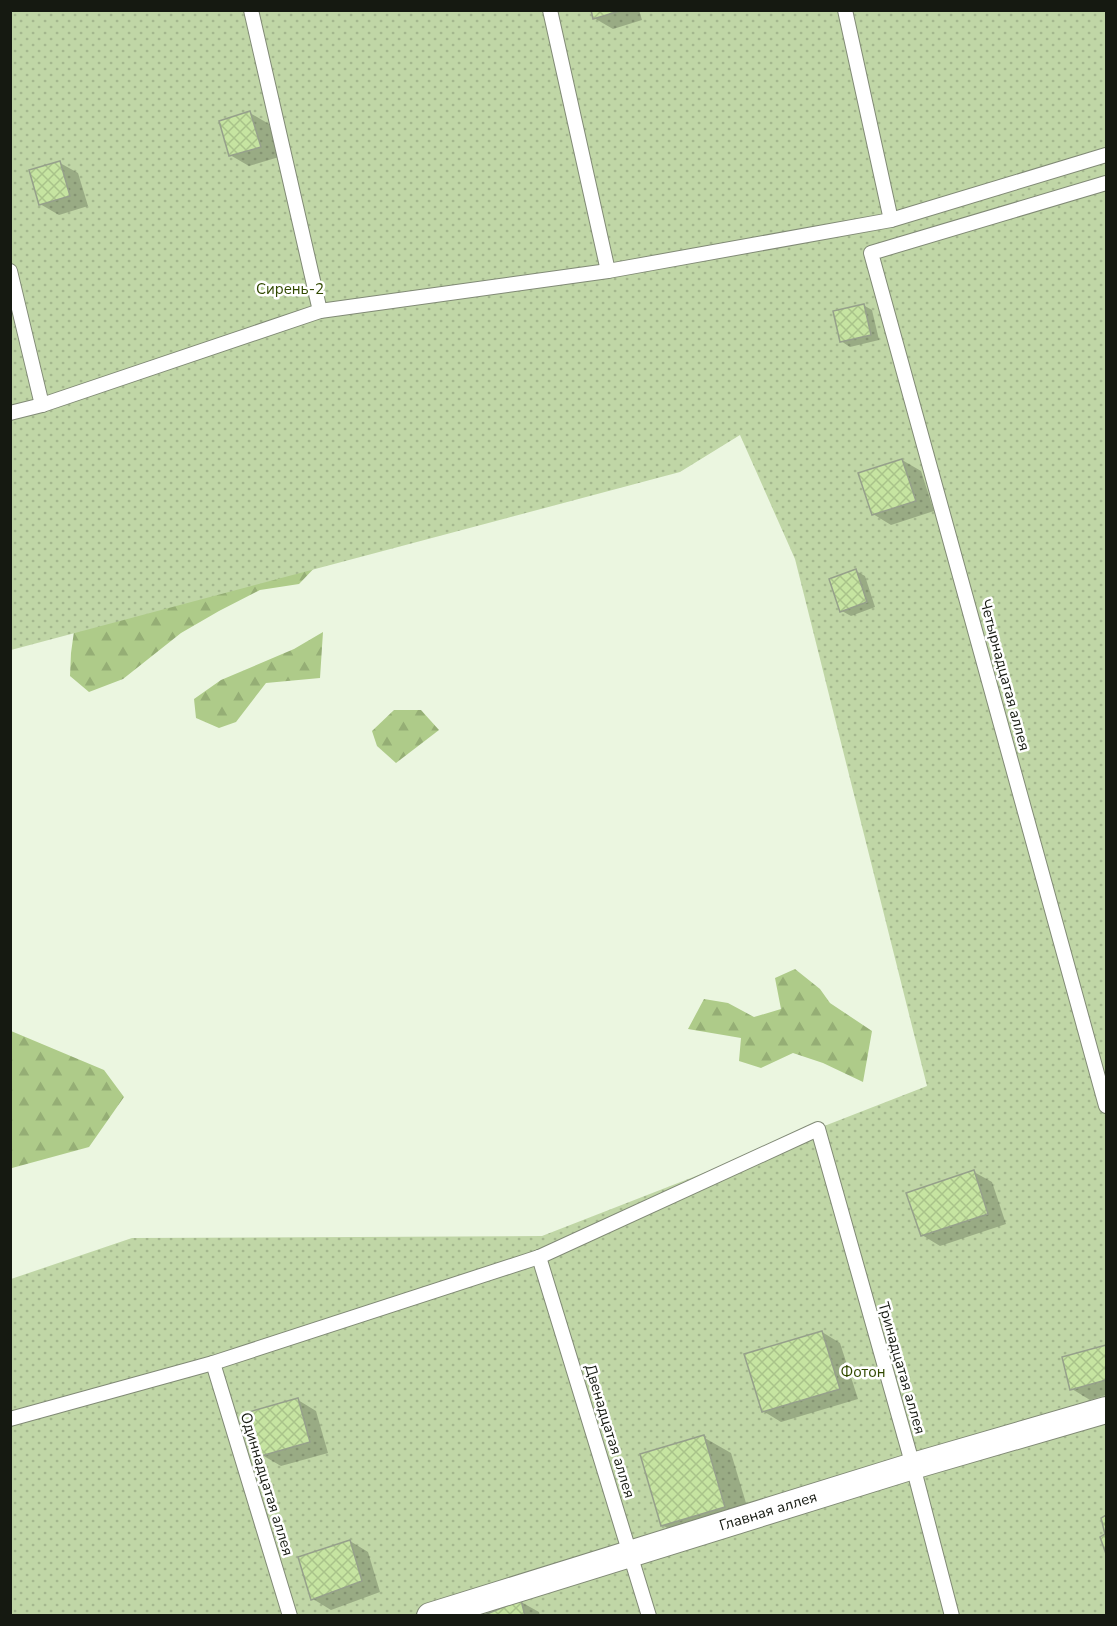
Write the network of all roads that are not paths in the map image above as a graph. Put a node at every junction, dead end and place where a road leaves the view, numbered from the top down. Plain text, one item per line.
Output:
1 (251, 10) edge
2 (550, 10) edge
3 (845, 10) edge
4 (1107, 155) edge
5 (1107, 183) edge
6 (891, 220) junction
7 (10, 271) edge
8 (608, 271) junction
9 (320, 311) junction
10 (42, 405) junction
11 (10, 413) edge
12 (1107, 1106) edge
13 (539, 1257) junction
14 (213, 1363) junction
15 (1107, 1410) edge
16 (10, 1419) edge
17 (913, 1466) junction
18 (630, 1553) junction
19 (290, 1616) edge
20 (430, 1616) edge
21 (648, 1616) edge
22 (952, 1616) edge

1 - 9 lane
2 - 8 lane
3 - 6 lane
4 - 6 lane
5 - 12 lane, Четырнадцатая аллея
6 - 8 lane
7 - 10 lane
8 - 9 lane
9 - 10 lane
10 - 11 lane
13 - 14 lane
13 - 17 lane, Тринадцатая аллея
13 - 18 lane, Двенадцатая аллея
14 - 16 lane
14 - 19 lane, Одиннадцатая аллея
15 - 17 street, Главная аллея
17 - 18 street, Главная аллея
17 - 22 lane, Тринадцатая аллея
18 - 20 street, Главная аллея
18 - 21 lane, Двенадцатая аллея

